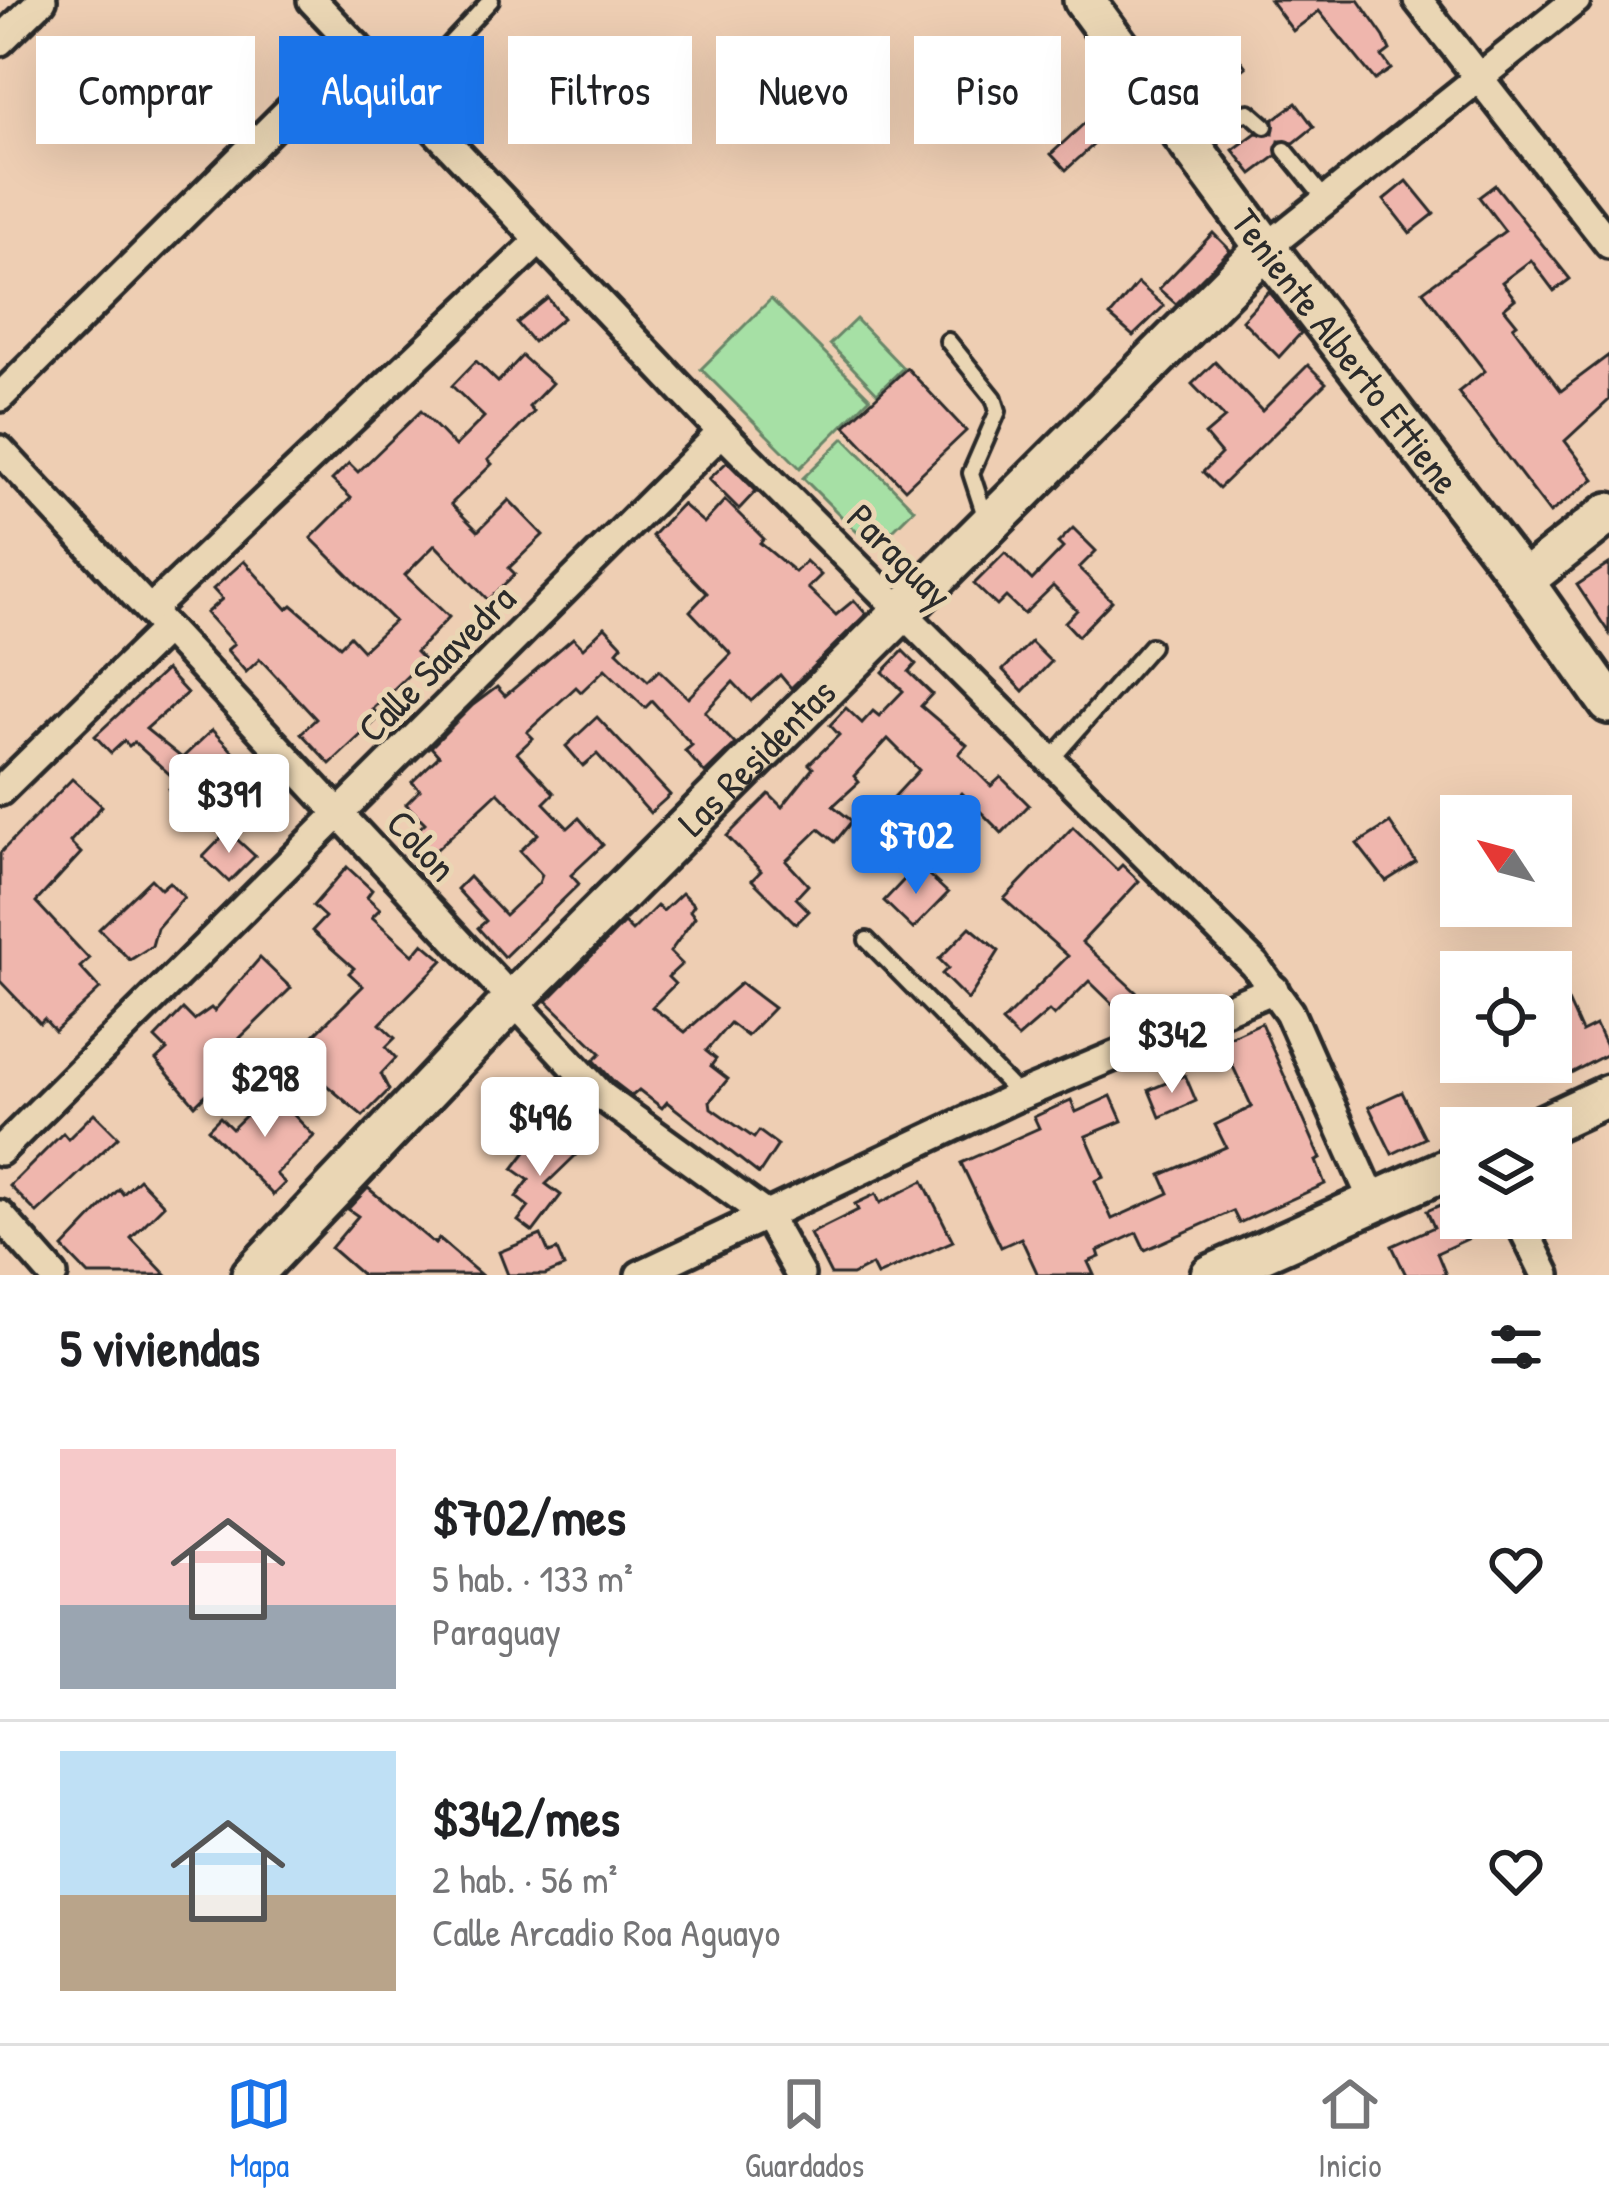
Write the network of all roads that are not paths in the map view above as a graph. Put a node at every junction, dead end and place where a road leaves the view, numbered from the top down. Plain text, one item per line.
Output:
1 (42, 0) edge
2 (313, 0) edge
3 (490, 0) edge
4 (1084, 0) edge
5 (1418, 0) edge
6 (1576, 0) edge
7 (347, 36) edge
8 (457, 36) edge
9 (1110, 36) edge
10 (0, 41) edge
11 (1476, 75) junction
12 (1241, 114) edge
13 (279, 120) edge
14 (1265, 126) dead end
15 (448, 144) edge
16 (1190, 144) edge
17 (1285, 149) dead end
18 (1325, 199) junction
19 (539, 241) junction
20 (1609, 244) edge
21 (1265, 248) junction
22 (948, 341) dead end
23 (0, 397) edge
24 (722, 432) junction
25 (0, 450) edge
26 (1609, 513) edge
27 (989, 527) junction
28 (1523, 581) junction
29 (902, 613) junction
30 (158, 620) junction
31 (1151, 646) dead end
32 (1609, 703) edge
33 (1048, 763) junction
34 (0, 791) edge
35 (340, 815) junction
36 (867, 940) dead end
37 (1274, 988) junction
38 (514, 999) junction
39 (1609, 1095) edge
40 (1020, 1096) junction
41 (1572, 1112) edge
42 (0, 1151) edge
43 (1440, 1173) edge
44 (1374, 1203) junction
45 (0, 1214) edge
46 (767, 1216) junction
47 (1528, 1239) edge
48 (52, 1275) edge
49 (252, 1275) edge
50 (640, 1275) edge
51 (800, 1275) edge
52 (1211, 1275) edge
53 (1546, 1275) edge

1 - 10 street
2 - 7 street, Paraguay
3 - 8 lane
4 - 9 main road, Teniente Alberto Ettiene
5 - 11 street
6 - 11 street
11 - 18 street
11 - 20 street
12 - 14 lane
13 - 23 street
15 - 19 street, Paraguay
16 - 21 main road, Teniente Alberto Ettiene
17 - 18 lane
18 - 21 street
19 - 24 street, Paraguay
19 - 30 street
21 - 27 main road, Las Residentas
21 - 28 main road, Teniente Alberto Ettiene
22 - 27 lane
24 - 29 street, Paraguay
24 - 35 street, Calle Saavedra
25 - 30 street, Colon
26 - 28 main road
27 - 29 main road, Las Residentas
28 - 32 main road, Teniente Alberto Ettiene
29 - 33 street, Paraguay
29 - 38 main road, Las Residentas
30 - 34 street
30 - 35 street, Colon
31 - 33 lane
33 - 37 street, Paraguay
35 - 38 street, Colon
35 - 42 street, Calle Saavedra
36 - 40 lane
37 - 40 street
37 - 44 street, Paraguay
38 - 46 street, Colon
38 - 49 main road, Las Residentas
39 - 41 main road
40 - 46 street
43 - 44 main road
44 - 52 main road
45 - 48 street
46 - 50 street
46 - 51 street, Colon
47 - 53 street

